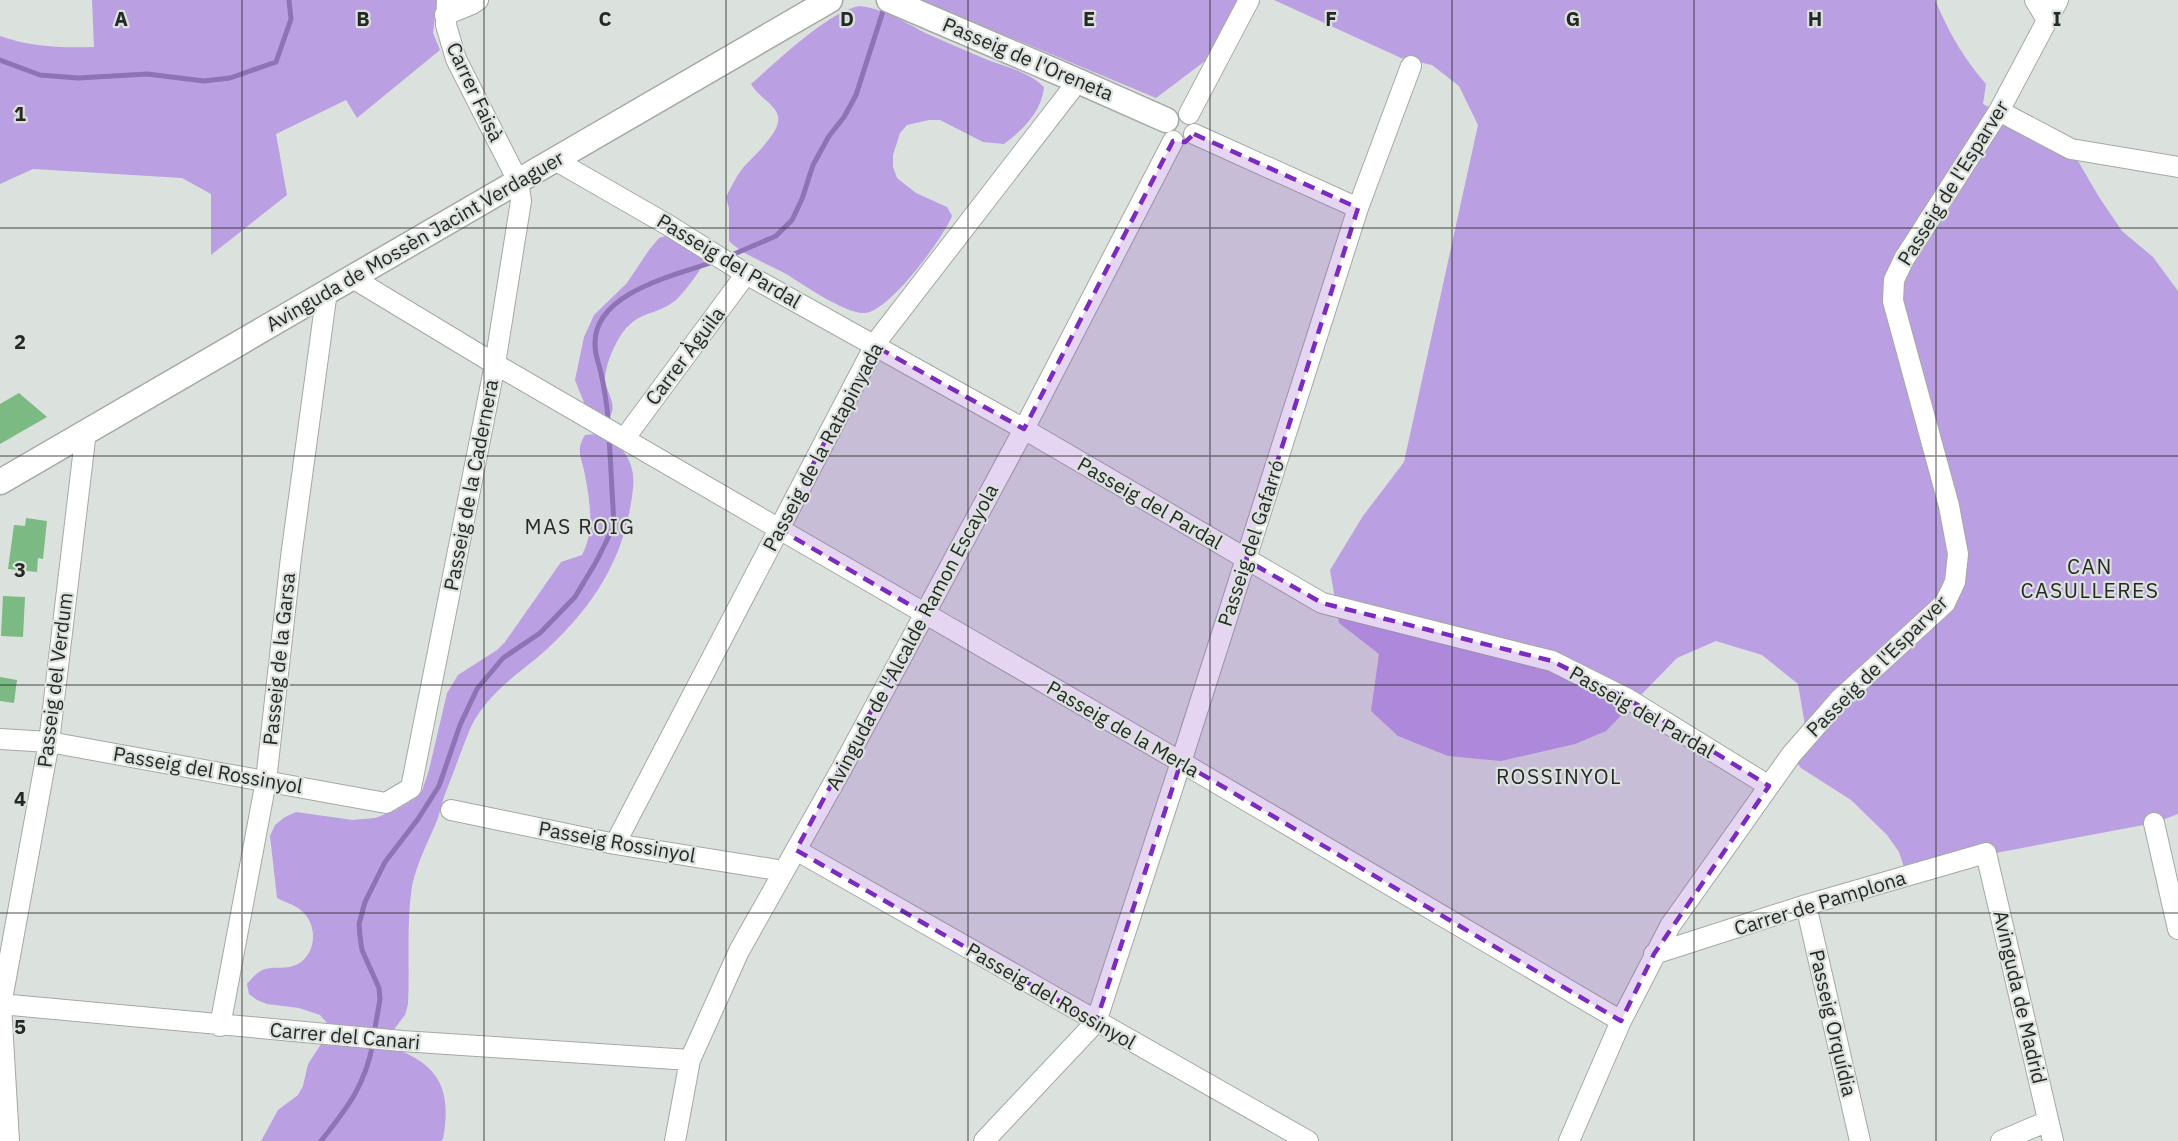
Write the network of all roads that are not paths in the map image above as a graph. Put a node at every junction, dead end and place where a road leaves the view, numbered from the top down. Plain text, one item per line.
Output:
1 (478, 0) edge
2 (830, 0) edge
3 (1249, 0) edge
4 (2035, 0) edge
5 (2058, 0) edge
6 (890, 1) edge
7 (446, 8) edge
8 (2047, 20) junction
9 (1411, 66) dead end
10 (1078, 81) junction
11 (1999, 111) junction
12 (1176, 125) junction
13 (555, 160) junction
14 (2178, 167) edge
15 (518, 181) junction
16 (1358, 207) junction
17 (746, 274) junction
18 (351, 277) junction
19 (327, 291) junction
20 (875, 346) junction
21 (495, 364) junction
22 (1024, 429) junction
23 (86, 431) junction
24 (624, 438) junction
25 (0, 482) edge
26 (780, 529) junction
27 (1246, 560) junction
28 (924, 614) junction
29 (0, 739) edge
30 (49, 742) junction
31 (1181, 762) junction
32 (266, 781) junction
33 (1769, 786) junction
34 (411, 788) joint
35 (451, 810) dead end
36 (2154, 823) dead end
37 (615, 844) junction
38 (796, 850) junction
39 (1986, 853) joint
40 (784, 871) junction
41 (1806, 905) junction
42 (2178, 929) edge
43 (1654, 954) junction
44 (1, 1004) edge
45 (1620, 1021) junction
46 (1096, 1022) junction
47 (220, 1026) junction
48 (690, 1060) junction
49 (2048, 1121) junction
50 (9, 1141) edge
51 (675, 1141) edge
52 (984, 1141) edge
53 (1308, 1141) edge
54 (1569, 1141) edge
55 (1860, 1141) edge
56 (2001, 1141) edge
57 (2053, 1141) edge

1 - 7 street
2 - 13 street, Avinguda de Mossèn Jacint Verdaguer
3 - 12 street, Avinguda de l'Alcalde Ramon Escayola
4 - 8 street
5 - 8 street, Passeig de l'Esparver
6 - 10 street, Passeig de l'Oreneta
7 - 15 street, Carrer Faisà
8 - 11 street, Passeig de l'Esparver
9 - 16 street, Passeig del Gafarró
10 - 12 street, Passeig de l'Oreneta
10 - 20 street, Passeig de la Ratapinyada
11 - 14 street
11 - 33 street, Passeig de l'Esparver
12 - 16 street
12 - 22 street, Avinguda de l'Alcalde Ramon Escayola
13 - 15 street, Avinguda de Mossèn Jacint Verdaguer
13 - 17 street, Passeig del Pardal
15 - 18 street, Avinguda de Mossèn Jacint Verdaguer
15 - 21 street, Passeig de la Cadernera
16 - 27 street, Passeig del Gafarró
17 - 20 street, Passeig del Pardal
17 - 24 street, Carrer Àguila
18 - 19 street, Avinguda de Mossèn Jacint Verdaguer
18 - 21 street, Passeig de la Merla
19 - 23 street, Avinguda de Mossèn Jacint Verdaguer
19 - 32 street, Passeig de la Garsa
20 - 22 street, Passeig del Pardal
20 - 26 street, Passeig de la Ratapinyada
21 - 24 street, Passeig de la Merla
21 - 34 street, Passeig de la Cadernera
22 - 27 street, Passeig del Pardal
22 - 28 street, Avinguda de l'Alcalde Ramon Escayola
23 - 25 street, Avinguda de Mossèn Jacint Verdaguer
23 - 30 street, Passeig del Verdum
24 - 26 street, Passeig de la Merla
26 - 28 street, Passeig de la Merla
26 - 37 street, Passeig de la Ratapinyada
27 - 31 street, Passeig del Gafarró
27 - 33 street, Passeig del Pardal
28 - 31 street, Passeig de la Merla
28 - 38 street, Avinguda de l'Alcalde Ramon Escayola
29 - 30 street, Passeig del Rossinyol
30 - 32 street, Passeig del Rossinyol
30 - 44 street, Passeig del Verdum
31 - 45 street, Passeig de la Merla
31 - 46 street, Passeig del Gafarró
32 - 34 street, Passeig del Rossinyol
32 - 47 street, Passeig de la Garsa
33 - 43 street, Passeig de l'Esparver
35 - 37 street, Passeig Rossinyol
36 - 42 street
37 - 40 street, Passeig Rossinyol
38 - 40 street, Avinguda de l'Alcalde Ramon Escayola
38 - 46 street, Passeig del Rossinyol
39 - 41 street, Carrer de Pamplona
39 - 49 street, Avinguda de Madrid
40 - 48 street, Avinguda de l'Alcalde Ramon Escayola
41 - 43 street, Carrer de Pamplona
41 - 55 street, Passeig Orquídia
43 - 45 street, Passeig de l'Esparver
44 - 47 street, Carrer del Canari
44 - 50 street, Passeig del Verdum
45 - 54 street, Passeig de l'Esparver
46 - 52 street
46 - 53 street, Passeig del Rossinyol
47 - 48 street, Carrer del Canari
48 - 51 street, Avinguda de l'Alcalde Ramon Escayola
49 - 56 street
49 - 57 street, Avinguda de Madrid

